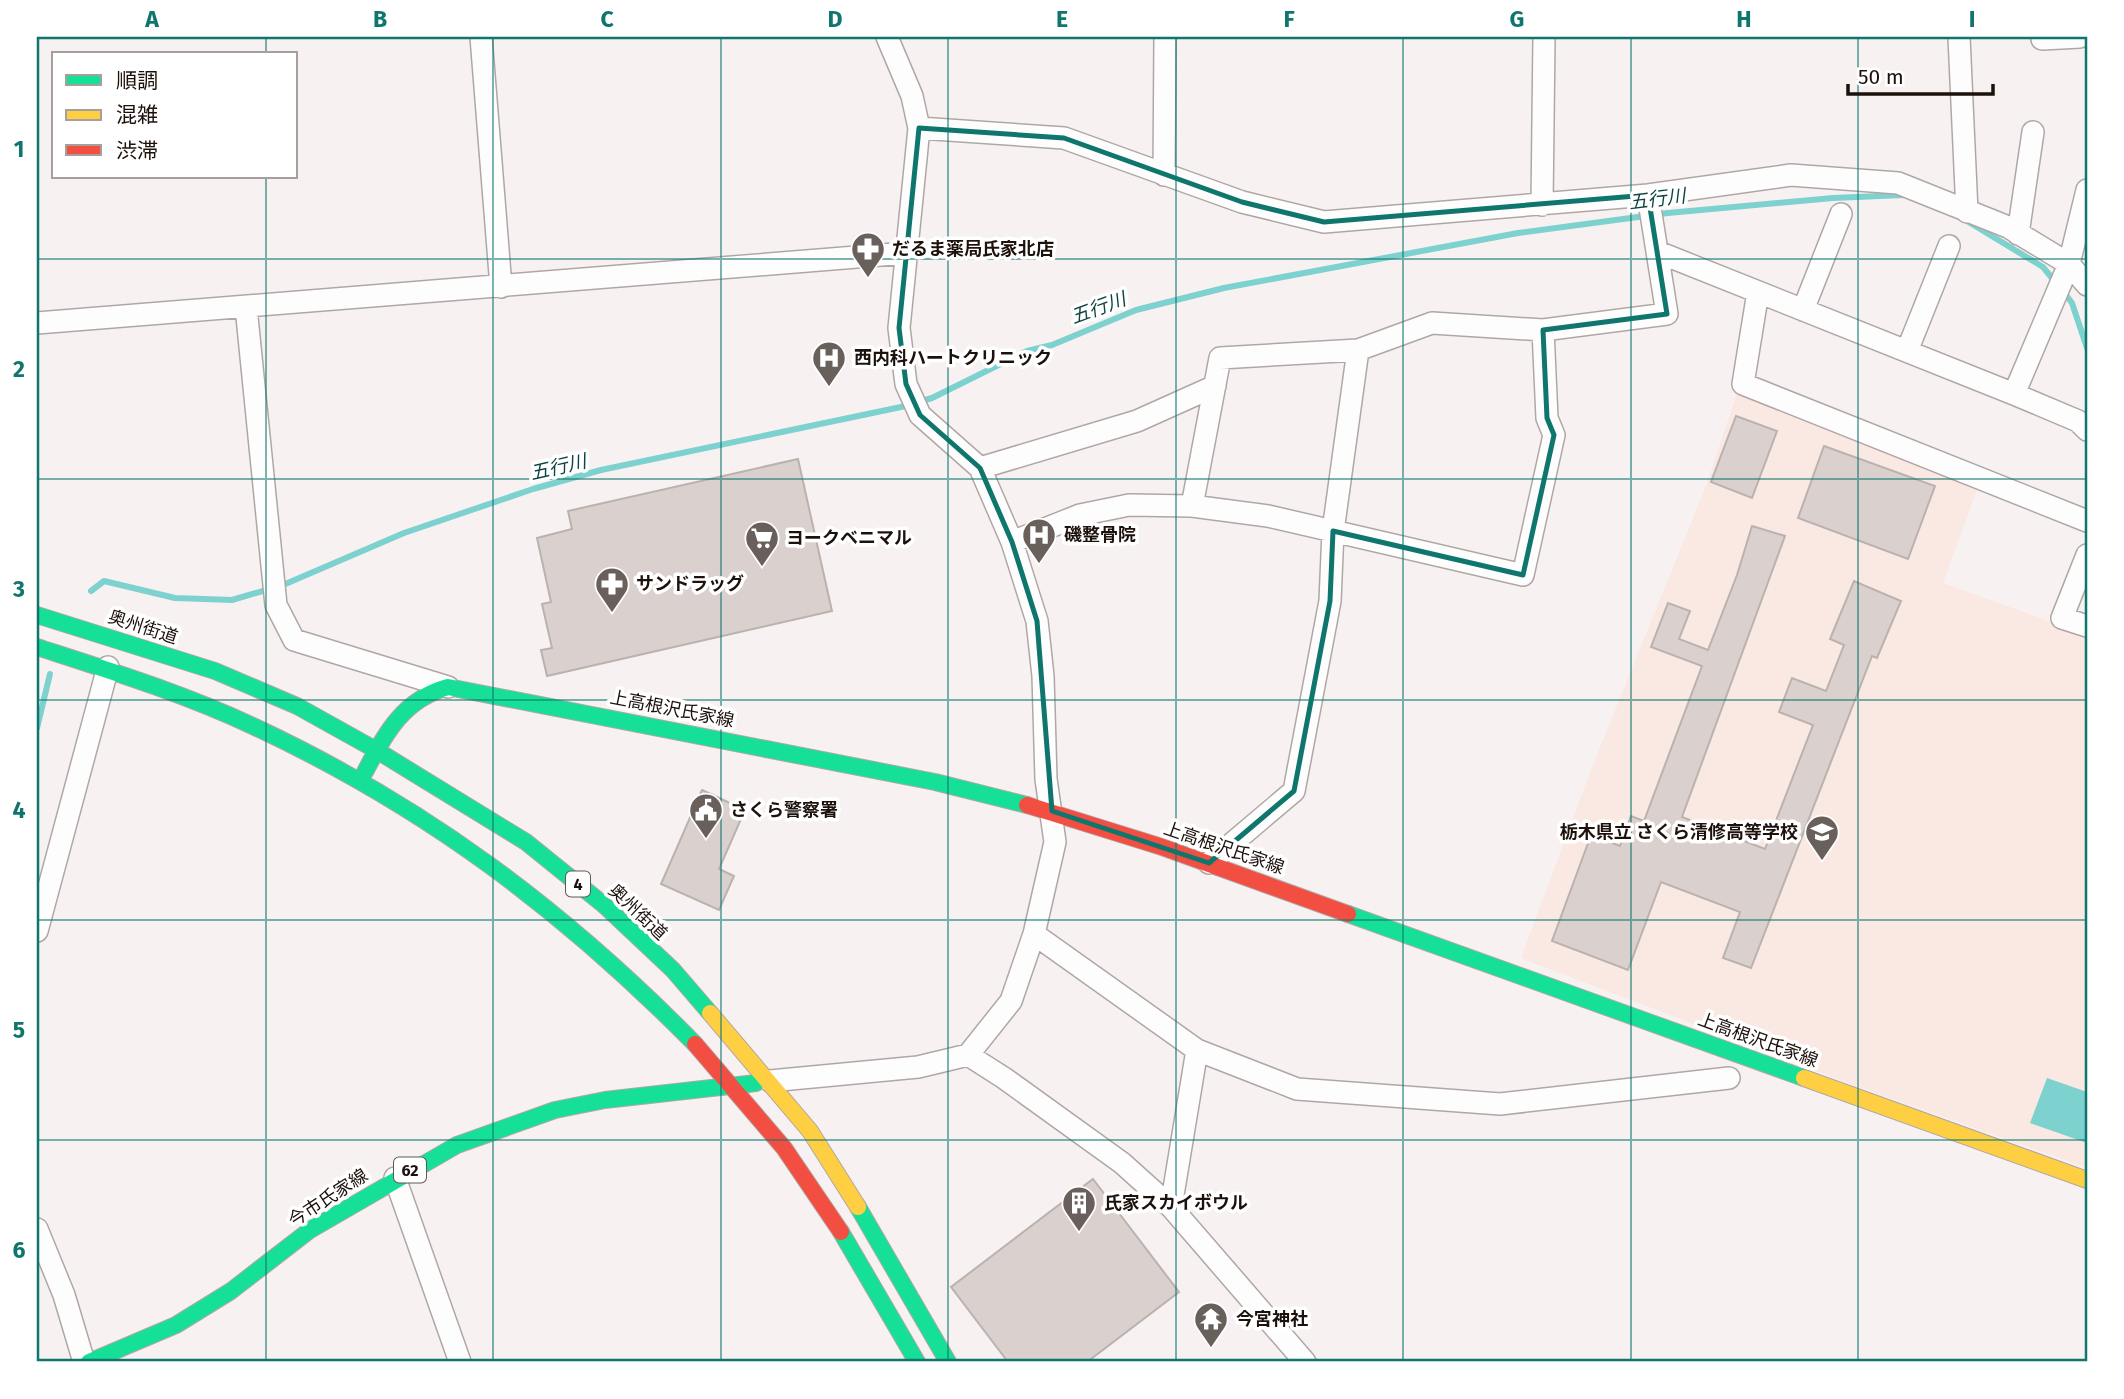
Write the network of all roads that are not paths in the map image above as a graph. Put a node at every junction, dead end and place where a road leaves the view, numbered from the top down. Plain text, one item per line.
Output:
1 (481, 37) edge
2 (887, 37) edge
3 (1166, 37) edge
4 (1544, 37) edge
5 (1959, 37) edge
6 (2080, 37) edge
7 (2042, 38) dead end
8 (919, 128) junction
9 (2033, 132) dead end
10 (1164, 174) junction
11 (2087, 190) edge
12 (1648, 195) junction
13 (1542, 205) junction
14 (1967, 212) junction
15 (1841, 214) dead end
16 (2018, 234) junction
17 (1949, 246) dead end
18 (906, 253) junction
19 (1658, 253) junction
20 (2069, 264) junction
21 (2087, 285) edge
22 (501, 287) junction
23 (1758, 292) junction
24 (246, 307) junction
25 (1803, 310) junction
26 (37, 323) edge
27 (1543, 330) junction
28 (1358, 350) junction
29 (1907, 351) junction
30 (1215, 386) junction
31 (2014, 394) junction
32 (2087, 430) edge
33 (980, 468) junction
34 (1192, 506) junction
35 (2087, 521) edge
36 (1334, 531) junction
37 (1013, 542) junction
38 (2087, 555) edge
39 (37, 615) edge
40 (2087, 626) edge
41 (37, 647) edge
42 (108, 667) junction
43 (448, 687) junction
44 (376, 750) junction
45 (361, 780) junction
46 (1052, 811) junction
47 (1209, 863) junction
48 (37, 931) edge
49 (1034, 934) junction
50 (1197, 1050) junction
51 (968, 1055) junction
52 (1729, 1079) dead end
53 (770, 1081) junction
54 (732, 1087) junction
55 (395, 1178) junction
56 (2087, 1180) edge
57 (1171, 1207) junction
58 (37, 1229) edge
59 (87, 1362) edge
60 (460, 1362) edge
61 (917, 1362) edge
62 (948, 1362) edge
63 (1305, 1362) edge

1 - 22 street
2 - 8 street
3 - 10 street
4 - 13 street
5 - 14 street
6 - 7 street
8 - 10 street
8 - 18 street
9 - 16 street
10 - 13 street
11 - 20 street
12 - 13 street
12 - 14 street
12 - 19 street
14 - 16 street
15 - 25 street
16 - 20 street
17 - 29 street
18 - 22 street
18 - 33 street
19 - 23 street
19 - 27 street
20 - 21 street
20 - 31 street
22 - 24 street
23 - 25 street
23 - 35 street
24 - 26 street
24 - 43 street
25 - 29 street
27 - 28 street
27 - 36 street
28 - 30 street
28 - 36 street
29 - 31 street
30 - 33 street
30 - 34 street
31 - 32 street
33 - 37 street
34 - 36 street
34 - 37 street
36 - 47 street
37 - 46 street
38 - 40 street
39 - 44 main road, 奥州街道 / 4
41 - 42 main road, 4
42 - 45 main road, 4
42 - 48 street
43 - 44 main road
43 - 46 main road, 上高根沢氏家線
44 - 45 main road
44 - 53 main road, 奥州街道 / 4
45 - 54 main road, 4
46 - 47 main road, 上高根沢氏家線
46 - 49 street
47 - 56 main road, 上高根沢氏家線
49 - 50 street
49 - 51 street
50 - 52 street
50 - 57 street
51 - 53 street
51 - 57 street
53 - 54 main road, 今市氏家線 / 62
53 - 62 main road, 奥州街道 / 4
54 - 55 main road, 今市氏家線 / 62
54 - 61 main road, 4
55 - 59 main road, 今市氏家線 / 62
55 - 60 street
57 - 63 street
58 - 59 street

